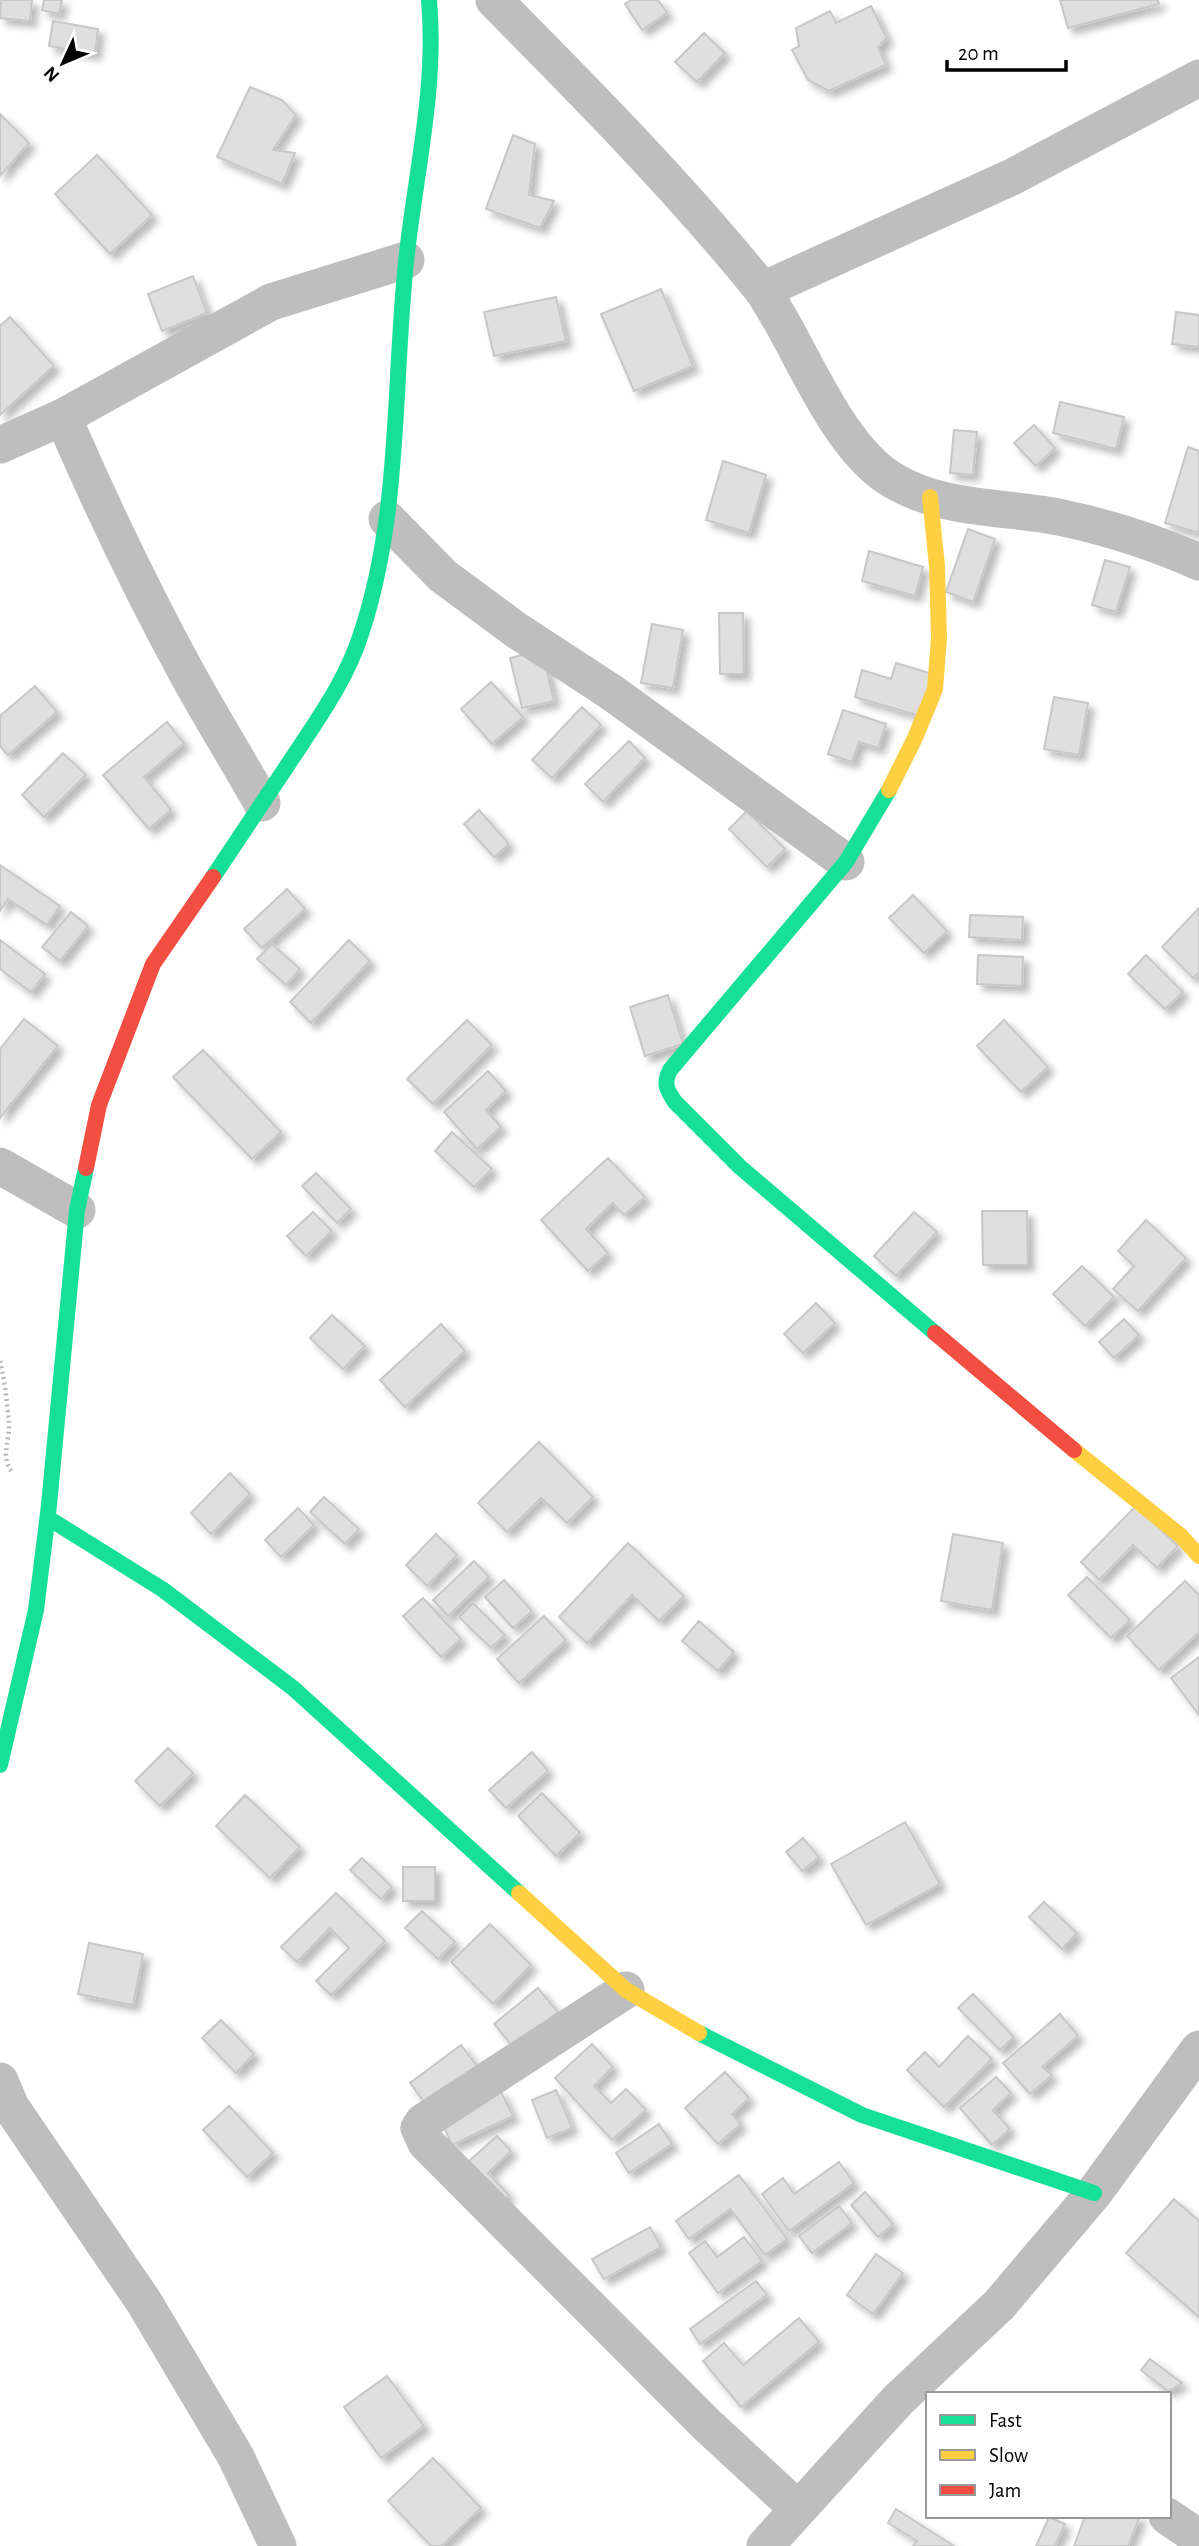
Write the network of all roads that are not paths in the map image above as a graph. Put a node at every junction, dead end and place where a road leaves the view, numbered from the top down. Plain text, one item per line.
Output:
1 (429, 0) edge
2 (494, 0) edge
3 (1199, 78) edge
4 (407, 260) junction
5 (763, 290) junction
6 (63, 417) junction
7 (0, 445) edge
8 (930, 497) junction
9 (387, 519) junction
10 (1199, 562) edge
11 (262, 803) junction
12 (846, 862) junction
13 (0, 1166) edge
14 (77, 1210) junction
15 (48, 1518) junction
16 (1199, 1556) edge
17 (0, 1765) edge
18 (626, 1990) junction
19 (1199, 2049) edge
20 (4, 2098) edge
21 (1094, 2193) junction
22 (913, 2402) edge
23 (798, 2509) junction
24 (1170, 2518) edge
25 (1199, 2538) edge
26 (278, 2546) edge
27 (765, 2546) edge

1 - 4 street
2 - 5 street
3 - 5 street
4 - 6 street
4 - 9 street
5 - 8 street
6 - 7 street
6 - 11 street
8 - 10 street
8 - 12 street
9 - 11 street
9 - 12 street
11 - 14 street
12 - 16 street
13 - 14 street
14 - 15 street
15 - 17 street
15 - 18 street
18 - 21 street
18 - 23 street
19 - 21 street
20 - 26 street
21 - 22 street
22 - 23 street
23 - 27 street
24 - 25 street

